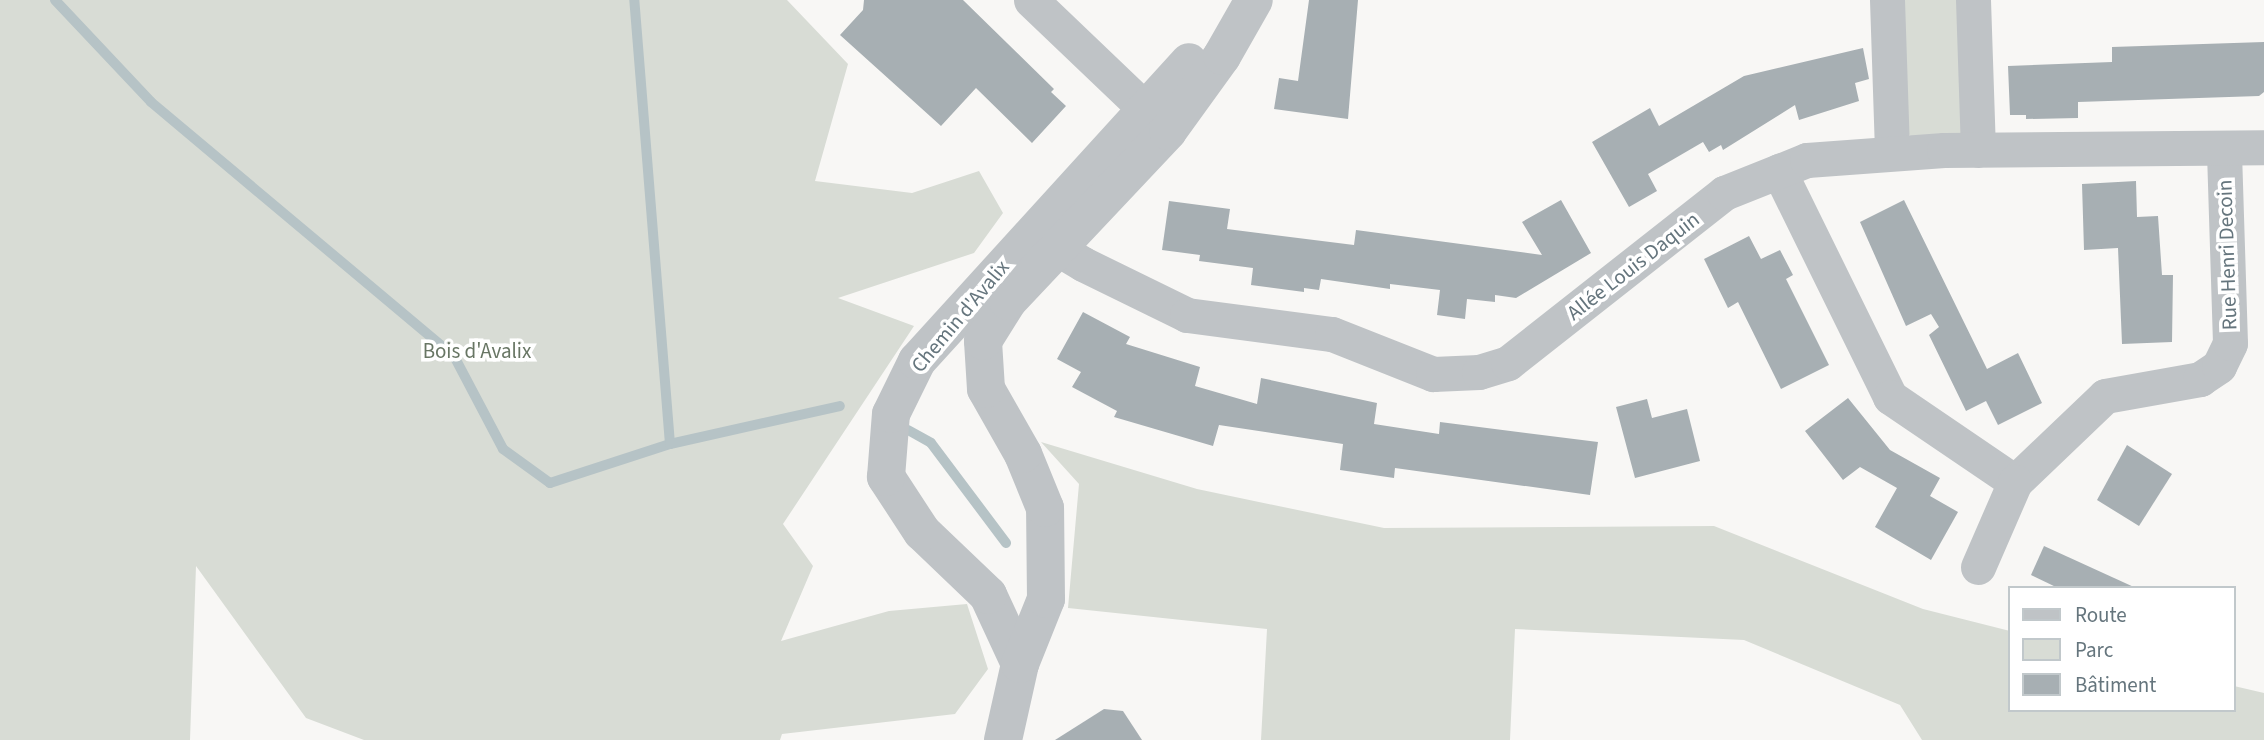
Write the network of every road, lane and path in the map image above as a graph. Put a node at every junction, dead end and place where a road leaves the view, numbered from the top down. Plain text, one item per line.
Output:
1 (1031, 0) edge
2 (1231, 0) edge
3 (1254, 0) edge
4 (1887, 0) edge
5 (1973, 0) edge
6 (1158, 121) junction
7 (2264, 147) edge
8 (2224, 149) junction
9 (1978, 150) junction
10 (1892, 152) junction
11 (1779, 171) junction
12 (1045, 241) junction
13 (2015, 482) junction
14 (1978, 567) dead end
15 (1020, 664) junction
16 (1003, 740) edge

1 - 6 street
2 - 6 street, Chemin d'Avalix
3 - 6 street, Chemin d'Avalix
4 - 10 street
5 - 9 street
6 - 12 street, Chemin d'Avalix
7 - 8 street, Allée Louis Daquin
8 - 9 street, Allée Louis Daquin
8 - 13 street, Rue Henri Decoin
9 - 10 street, Allée Louis Daquin
10 - 11 street, Allée Louis Daquin
11 - 12 street, Allée Louis Daquin
11 - 13 street
12 - 15 street, Chemin d'Avalix
12 - 15 street, Chemin d'Avalix
13 - 14 street, Rue Henri Decoin
15 - 16 street, Chemin d'Avalix

